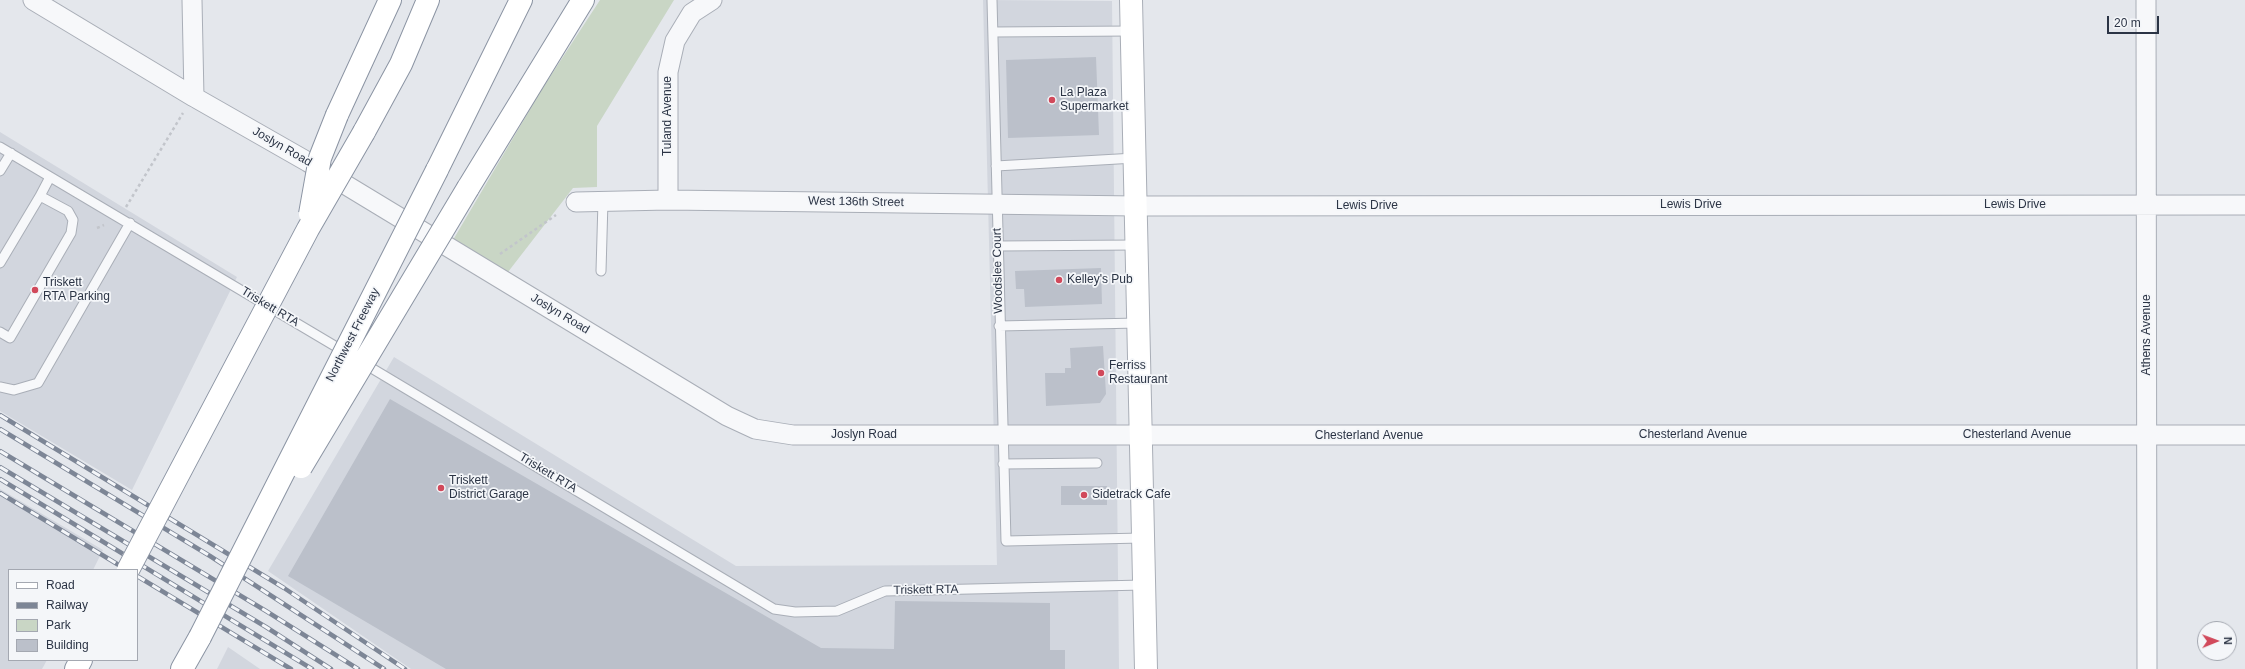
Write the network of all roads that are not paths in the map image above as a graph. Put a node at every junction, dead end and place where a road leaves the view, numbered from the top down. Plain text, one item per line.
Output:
1 (33, 0) edge
2 (192, 0) edge
3 (390, 0) edge
4 (428, 0) edge
5 (521, 0) edge
6 (583, 0) edge
7 (712, 0) edge
8 (992, 0) edge
9 (1130, 0) edge
10 (2146, 0) edge
11 (1131, 31) junction
12 (993, 32) junction
13 (194, 97) junction
14 (0, 147) edge
15 (11, 154) junction
16 (1135, 158) junction
17 (996, 166) junction
18 (0, 171) edge
19 (50, 177) junction
20 (40, 196) junction
21 (668, 200) junction
22 (603, 201) junction
23 (576, 202) dead end
24 (997, 204) junction
25 (2146, 205) junction
26 (2245, 205) edge
27 (1136, 206) junction
28 (130, 224) junction
29 (308, 229) junction
30 (1136, 245) junction
31 (998, 246) junction
32 (0, 263) edge
33 (601, 272) dead end
34 (1138, 323) junction
35 (999, 326) junction
36 (0, 332) edge
37 (0, 387) edge
38 (1003, 435) junction
39 (2147, 435) junction
40 (2245, 435) edge
41 (1141, 436) junction
42 (1097, 462) dead end
43 (1003, 464) junction
44 (1142, 538) junction
45 (129, 569) edge
46 (1143, 585) junction
47 (200, 637) junction
48 (182, 669) edge
49 (1146, 669) edge
50 (2147, 669) edge

1 - 13 street, Joslyn Road
2 - 13 street
3 - 29 main road, bridge
4 - 29 main road, bridge
5 - 47 main road, Northwest Freeway, bridge
6 - 47 main road, bridge
7 - 21 street, Tuland Avenue
8 - 12 lane, Woodslee Court
9 - 11 main road
10 - 25 street, Athens Avenue
11 - 12 lane
11 - 16 main road
12 - 17 lane, Woodslee Court
13 - 38 street, Joslyn Road
14 - 15 lane, Triskett RTA
15 - 18 lane
15 - 19 lane, Triskett RTA
16 - 17 lane
16 - 27 main road
17 - 24 lane, Woodslee Court
19 - 20 lane
19 - 28 lane, Triskett RTA
20 - 32 lane
20 - 36 lane
21 - 22 street, West 136th Street
21 - 24 street, West 136th Street
22 - 23 street, West 136th Street
22 - 33 lane
24 - 27 street, West 136th Street
24 - 31 lane, Woodslee Court
25 - 26 street, Lewis Drive
25 - 27 street, Lewis Drive
25 - 39 street, Athens Avenue
27 - 30 main road
28 - 37 lane
28 - 46 lane, Triskett RTA
29 - 45 main road, bridge
30 - 31 lane
30 - 34 main road
31 - 35 lane, Woodslee Court
34 - 35 lane
34 - 41 main road
35 - 38 lane, Woodslee Court
38 - 41 street, Joslyn Road
38 - 43 lane, Woodslee Court
39 - 40 street, Chesterland Avenue
39 - 41 street, Chesterland Avenue
39 - 50 street, Athens Avenue
41 - 44 main road
42 - 43 lane
43 - 44 lane, Woodslee Court
44 - 46 main road
46 - 49 main road
47 - 48 main road, Northwest Freeway

